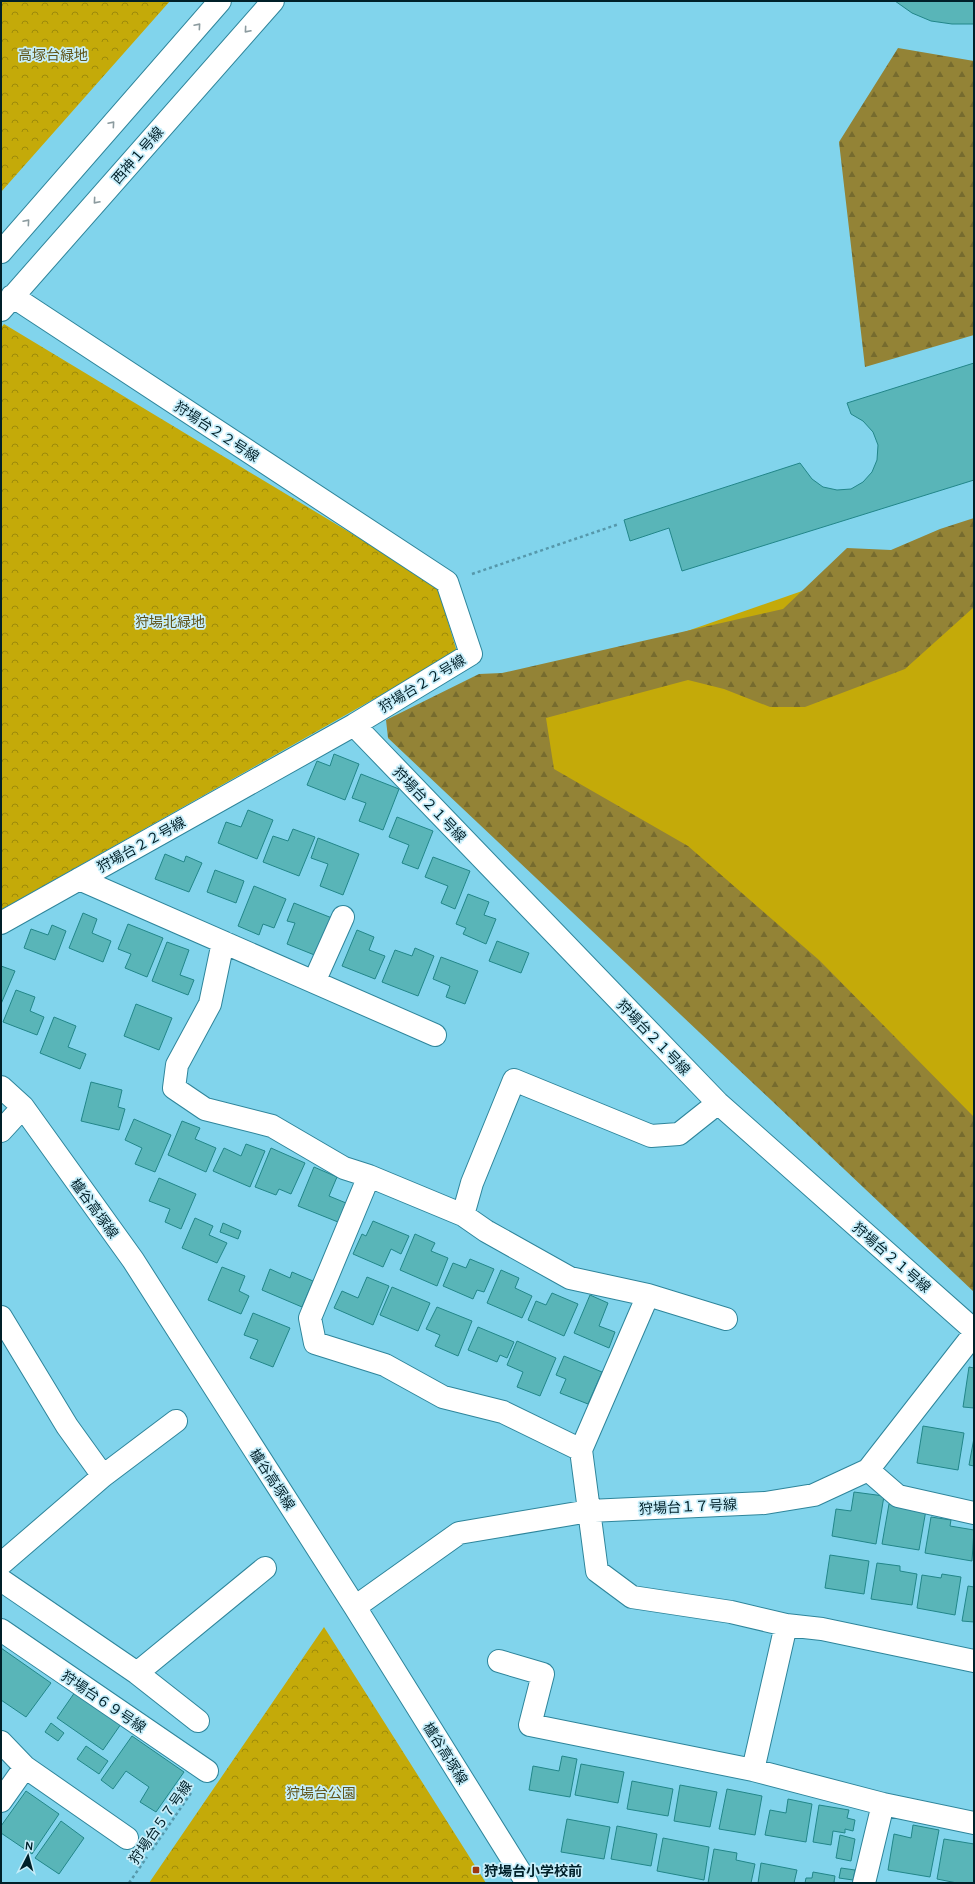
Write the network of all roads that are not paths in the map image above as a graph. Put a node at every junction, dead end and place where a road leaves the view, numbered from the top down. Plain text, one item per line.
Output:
1 (220, 1) edge
2 (273, 1) edge
3 (1, 252) edge
4 (7, 303) edge
5 (354, 725) junction
6 (79, 879) junction
7 (343, 916) dead end
8 (1, 923) edge
9 (223, 942) junction
10 (314, 982) junction
11 (435, 1035) dead end
12 (1, 1087) edge
13 (718, 1103) junction
14 (23, 1107) junction
15 (1, 1131) edge
16 (369, 1176) junction
17 (463, 1215) junction
18 (648, 1295) junction
19 (1, 1317) edge
20 (726, 1319) dead end
21 (974, 1330) edge
22 (974, 1334) edge
23 (176, 1420) dead end
24 (581, 1450) junction
25 (868, 1470) junction
26 (103, 1476) junction
27 (589, 1511) junction
28 (974, 1513) edge
29 (1, 1564) edge
30 (265, 1568) dead end
31 (1, 1580) edge
32 (355, 1607) junction
33 (786, 1625) junction
34 (1, 1630) edge
35 (499, 1661) dead end
36 (974, 1661) edge
37 (137, 1672) junction
38 (198, 1720) dead end
39 (1, 1742) edge
40 (25, 1767) junction
41 (753, 1770) junction
42 (207, 1771) road end
43 (1, 1800) edge
44 (883, 1804) junction
45 (974, 1824) edge
46 (127, 1838) dead end
47 (527, 1883) edge
48 (864, 1883) edge

3 -> 1 street
2 -> 4 street, 西神１号線
4 - 5 street, 狩場台２２号線
5 - 6 street, 狩場台２２号線
5 - 13 street, 狩場台２１号線
6 - 8 street, 狩場台２２号線
6 - 9 street
7 - 10 street
9 - 10 street
9 - 16 street
10 - 11 street
12 - 14 street, 櫨谷高塚線
13 - 17 street
13 - 21 street, 狩場台２１号線
14 - 15 street
14 - 32 street, 櫨谷高塚線
16 - 17 street
16 - 24 street
17 - 18 street
18 - 20 street
18 - 24 street
19 - 26 street
22 - 25 street, 狩場台１７号線
23 - 26 street
24 - 27 street
25 - 27 street, 狩場台１７号線
25 - 28 street
26 - 29 street
27 - 32 street, 狩場台１７号線
27 - 33 street
30 - 37 street
31 - 37 street
32 - 47 street, 櫨谷高塚線
33 - 36 street
33 - 41 street
34 - 42 street, 狩場台６９号線
35 - 41 street
37 - 38 street
39 - 40 street
40 - 43 street
40 - 46 street
41 - 44 street
44 - 45 street
44 - 48 street

